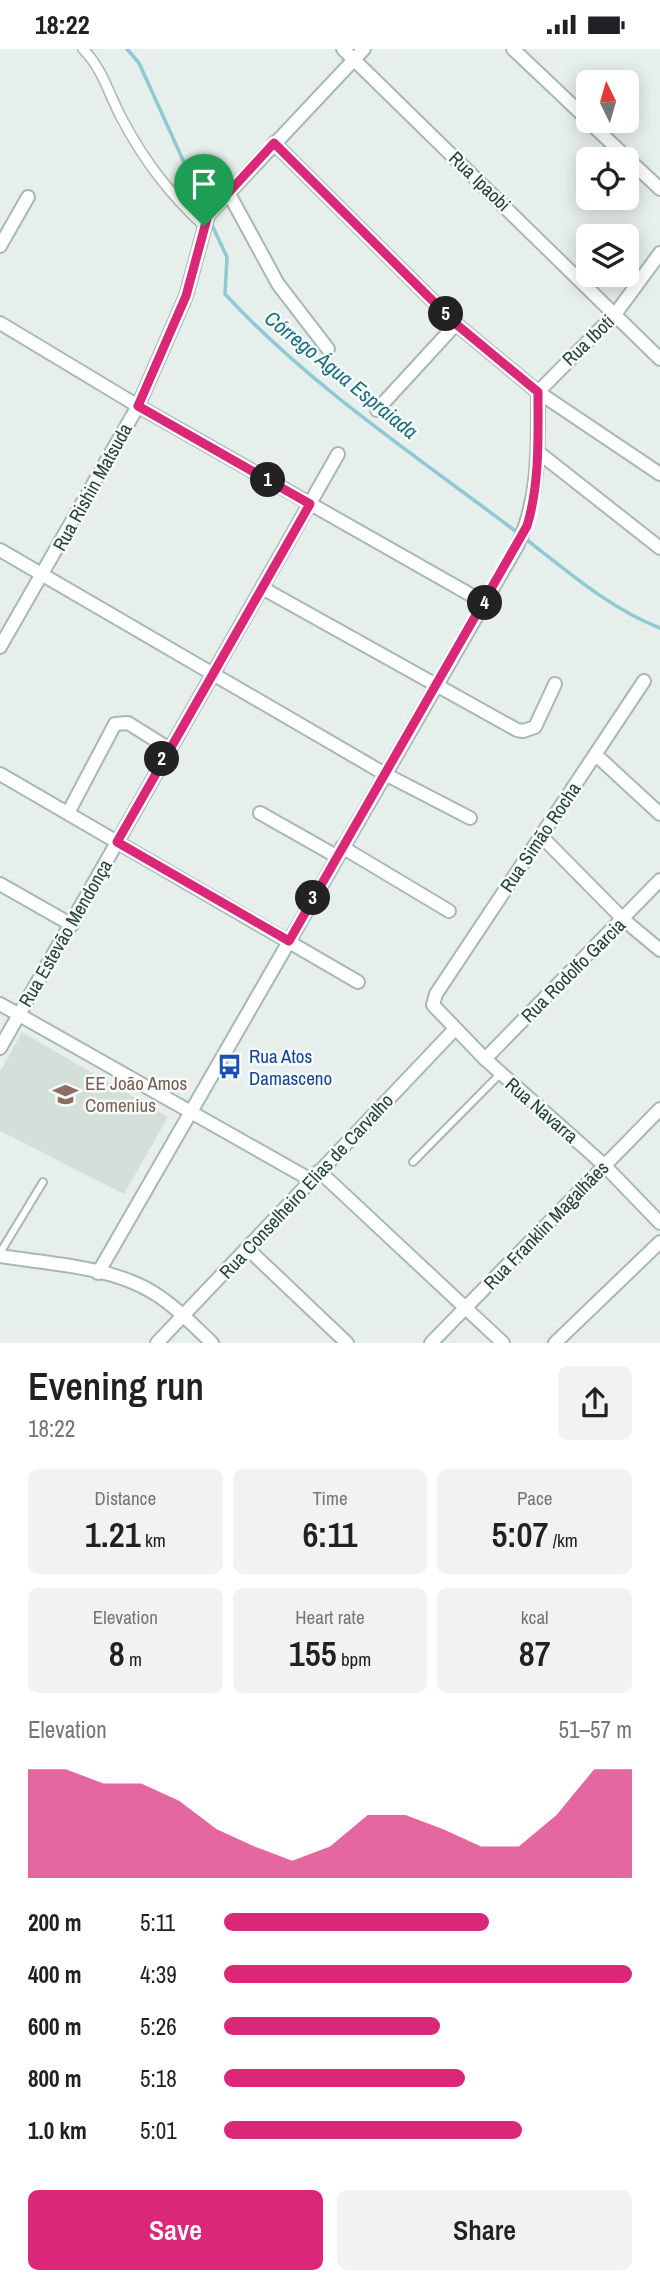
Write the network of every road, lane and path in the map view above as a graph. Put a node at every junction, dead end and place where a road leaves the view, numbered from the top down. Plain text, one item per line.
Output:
1 (83, 49) edge
2 (343, 49) edge
3 (364, 49) edge
4 (513, 49) edge
5 (354, 59) junction
6 (576, 109) edge
7 (601, 133) edge
8 (274, 143) junction
9 (660, 189) edge
10 (229, 192) junction
11 (27, 197) dead end
12 (204, 226) junction
13 (0, 246) edge
14 (660, 253) edge
15 (616, 313) junction
16 (0, 323) edge
17 (456, 324) junction
18 (328, 349) dead end
19 (660, 359) edge
20 (538, 392) junction
21 (138, 406) junction
22 (377, 410) dead end
23 (538, 452) junction
24 (338, 454) dead end
25 (660, 474) edge
26 (310, 504) junction
27 (660, 548) edge
28 (0, 550) edge
29 (43, 575) junction
30 (264, 589) junction
31 (485, 603) junction
32 (0, 647) edge
33 (214, 674) junction
34 (644, 681) dead end
35 (555, 684) dead end
36 (436, 687) junction
37 (168, 748) junction
38 (596, 755) junction
39 (0, 774) edge
40 (386, 774) junction
41 (68, 813) junction
42 (260, 813) dead end
43 (660, 814) edge
44 (470, 818) dead end
45 (540, 835) junction
46 (117, 842) junction
47 (339, 851) junction
48 (660, 880) edge
49 (0, 884) edge
50 (449, 911) dead end
51 (624, 919) junction
52 (72, 925) junction
53 (289, 941) junction
54 (660, 950) edge
55 (358, 982) dead end
56 (436, 994) joint
57 (0, 1004) edge
58 (19, 1014) junction
59 (454, 1030) junction
60 (0, 1048) edge
61 (485, 1059) junction
62 (500, 1073) junction
63 (660, 1109) edge
64 (190, 1112) junction
65 (413, 1162) dead end
66 (604, 1165) junction
67 (315, 1175) junction
68 (43, 1182) dead end
69 (660, 1223) edge
70 (660, 1242) edge
71 (248, 1249) junction
72 (0, 1254) edge
73 (98, 1273) junction
74 (467, 1306) junction
75 (183, 1316) junction
76 (158, 1342) edge
77 (212, 1342) edge
78 (348, 1342) edge
79 (431, 1342) edge
80 (503, 1342) edge
81 (555, 1342) edge

1 - 12 street
2 - 5 street, Rua Ipaobi
3 - 5 street, Rua Rishin Matsuda
4 - 6 street
5 - 8 street, Rua Rishin Matsuda
5 - 15 street, Rua Ipaobi
7 - 9 street
8 - 10 street, Rua Rishin Matsuda
8 - 17 street
10 - 12 street, Rua Rishin Matsuda
10 - 18 street
11 - 13 street
12 - 21 street, Rua Rishin Matsuda
14 - 15 street, Rua Iboti
15 - 19 street, Rua Ipaobi
15 - 20 street, Rua Iboti
16 - 21 street
17 - 20 street
17 - 22 street
20 - 23 street
20 - 25 street
21 - 26 street
21 - 29 street, Rua Rishin Matsuda
23 - 27 street
23 - 31 street
24 - 26 street, Rua Estevão Mendonça
26 - 30 street, Rua Estevão Mendonça
26 - 31 street
28 - 29 street
29 - 32 street, Rua Rishin Matsuda
29 - 33 street
30 - 33 street, Rua Estevão Mendonça
30 - 36 street
31 - 36 street
33 - 37 street, Rua Estevão Mendonça
33 - 40 street
34 - 38 street, Rua Simão Rocha
35 - 36 street
36 - 40 street
37 - 41 street
37 - 46 street, Rua Estevão Mendonça
38 - 43 street
38 - 45 street, Rua Simão Rocha
39 - 41 street
40 - 44 street
40 - 47 street
41 - 46 street
42 - 47 street
45 - 51 street
45 - 56 street, Rua Simão Rocha
46 - 52 street, Rua Estevão Mendonça
46 - 53 street
47 - 50 street
47 - 53 street
48 - 51 street, Rua Rodolfo Garcia
49 - 52 street
51 - 54 street
51 - 61 street, Rua Rodolfo Garcia
52 - 58 street, Rua Estevão Mendonça
53 - 55 street
53 - 64 street
56 - 59 street, Rua Navarra
57 - 58 street
58 - 60 street, Rua Estevão Mendonça
58 - 64 street
59 - 61 street, Rua Navarra
59 - 67 street, Rua Conselheiro Elias de Carvalho
61 - 62 street, Rua Navarra
62 - 65 lane
62 - 66 street, Rua Navarra
63 - 66 street, Rua Franklin Magalhães
64 - 67 street
64 - 73 street
66 - 69 street, Rua Navarra
66 - 74 street, Rua Franklin Magalhães
67 - 71 street, Rua Conselheiro Elias de Carvalho
67 - 74 street
68 - 72 lane
70 - 81 street
71 - 75 street, Rua Conselheiro Elias de Carvalho
71 - 78 street
72 - 73 street
73 - 75 street
74 - 79 street, Rua Franklin Magalhães
74 - 80 street
75 - 76 street, Rua Conselheiro Elias de Carvalho
75 - 77 street

